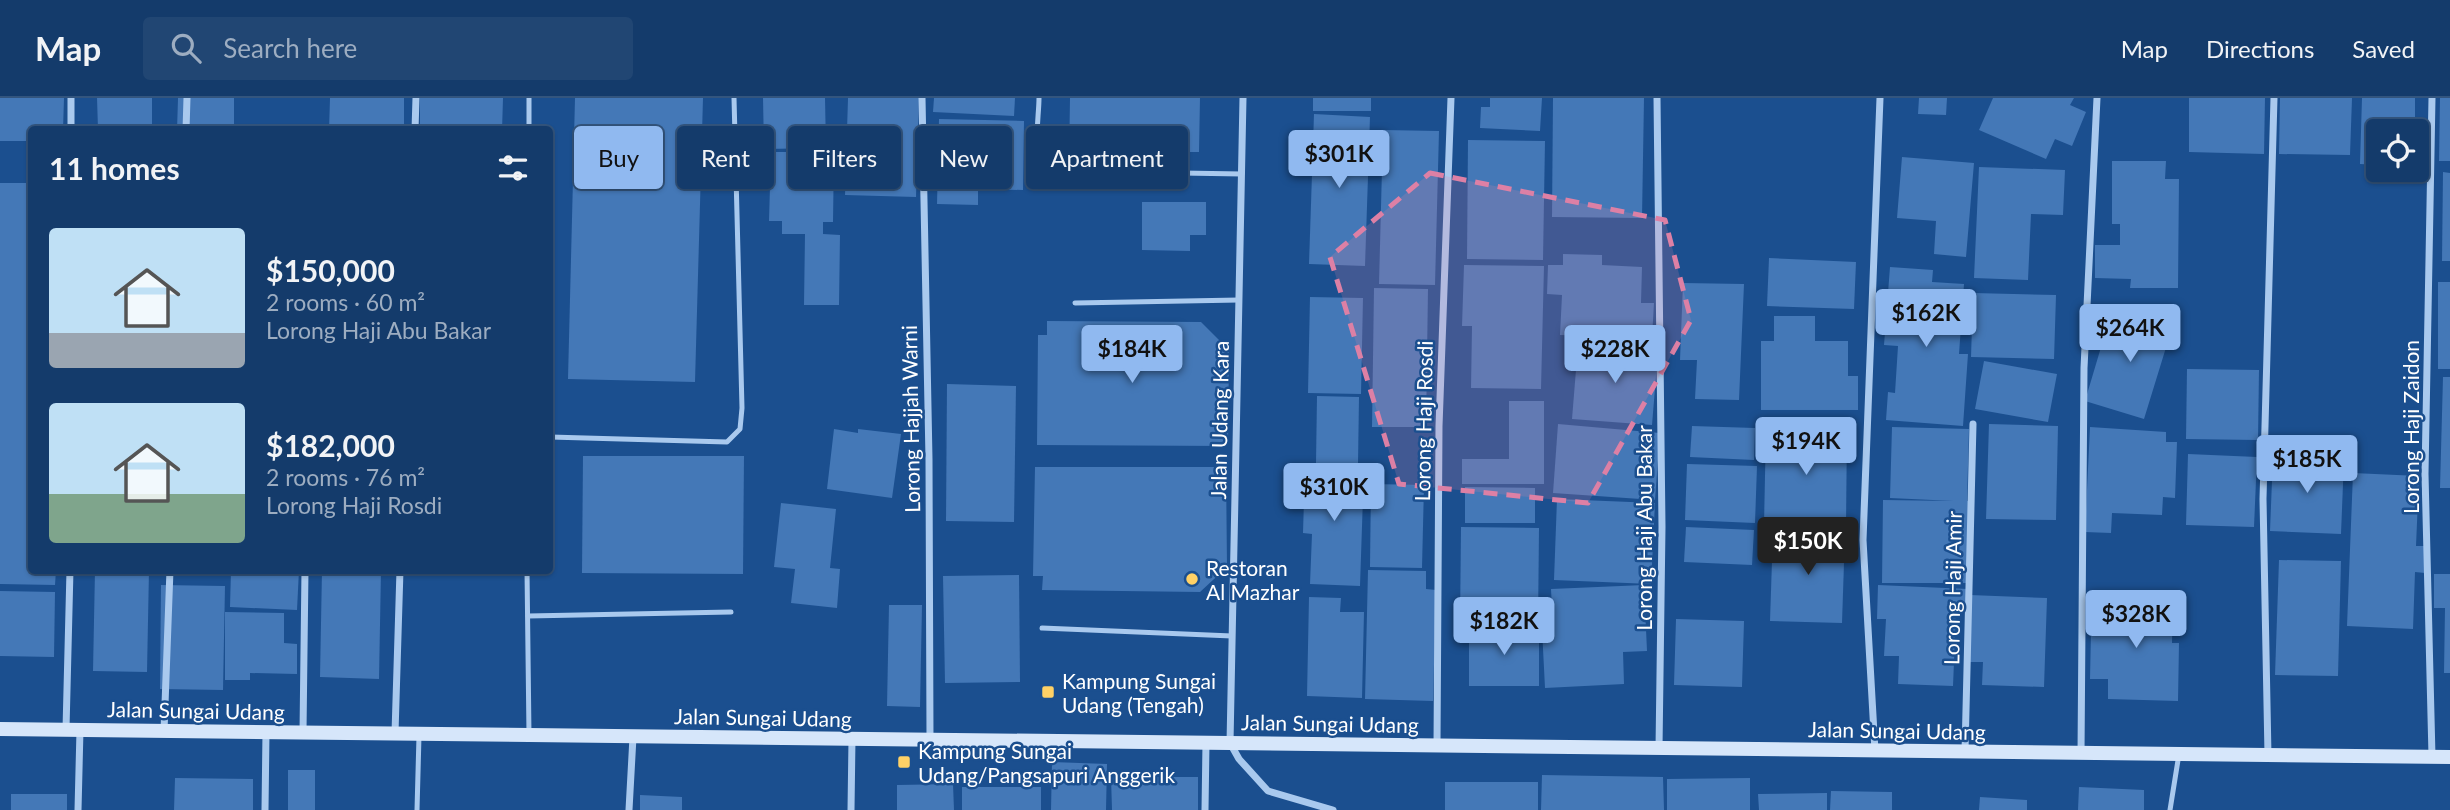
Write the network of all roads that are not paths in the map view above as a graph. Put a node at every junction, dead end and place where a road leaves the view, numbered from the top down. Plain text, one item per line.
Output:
1 (71, 98) edge
2 (187, 98) edge
3 (416, 98) edge
4 (529, 98) edge
5 (734, 98) edge
6 (922, 98) edge
7 (1039, 98) edge
8 (1243, 98) edge
9 (1451, 98) edge
10 (1657, 98) edge
11 (1880, 98) edge
12 (2097, 98) edge
13 (2274, 98) edge
14 (2432, 98) edge
15 (71, 126) edge
16 (186, 126) edge
17 (415, 126) edge
18 (529, 126) edge
19 (1242, 174) junction
20 (1239, 300) junction
21 (1075, 303) dead end
22 (1973, 424) dead end
23 (553, 437) edge
24 (70, 574) edge
25 (170, 574) edge
26 (305, 574) edge
27 (400, 574) edge
28 (527, 574) edge
29 (732, 612) dead end
30 (528, 616) junction
31 (1042, 628) dead end
32 (1232, 636) junction
33 (0, 729) edge
34 (73, 730) junction
35 (164, 731) junction
36 (266, 732) junction
37 (303, 732) junction
38 (395, 734) junction
39 (419, 734) junction
40 (529, 735) junction
41 (633, 737) junction
42 (852, 739) junction
43 (930, 740) junction
44 (1206, 743) junction
45 (1230, 743) junction
46 (1437, 745) junction
47 (1659, 748) junction
48 (1875, 751) junction
49 (1965, 752) junction
50 (2081, 753) junction
51 (2179, 754) junction
52 (2268, 755) junction
53 (2432, 757) junction
54 (2450, 757) edge
55 (78, 810) edge
56 (265, 810) edge
57 (417, 810) edge
58 (629, 810) edge
59 (851, 810) edge
60 (1205, 810) edge
61 (1333, 810) edge
62 (2170, 810) edge

1 - 15 street
2 - 16 street
3 - 17 street
4 - 18 lane
5 - 23 lane
6 - 43 street, Lorong Hajjah Warni
7 - 19 lane
8 - 19 street, Jalan Udang Kara
9 - 46 street, Lorong Haji Rosdi
10 - 47 street, Lorong Haji Abu Bakar
11 - 48 street
12 - 50 street
13 - 52 street
14 - 53 street, Lorong Haji Zaidon
19 - 20 street, Jalan Udang Kara
20 - 21 lane
20 - 32 street, Jalan Udang Kara
22 - 49 street, Lorong Haji Amir
24 - 34 street
25 - 35 street
26 - 37 street
27 - 38 street
28 - 30 lane
29 - 30 lane
30 - 40 lane
31 - 32 lane
32 - 45 street, Jalan Udang Kara
33 - 34 street, Jalan Sungai Udang
34 - 35 street, Jalan Sungai Udang
34 - 55 street
35 - 36 street, Jalan Sungai Udang
36 - 37 street, Jalan Sungai Udang
36 - 56 street
37 - 38 street, Jalan Sungai Udang
38 - 39 street, Jalan Sungai Udang
39 - 40 street, Jalan Sungai Udang
39 - 57 lane
40 - 41 street, Jalan Sungai Udang
41 - 42 street, Jalan Sungai Udang
41 - 58 street
42 - 43 street, Jalan Sungai Udang
42 - 59 street
43 - 44 street, Jalan Sungai Udang
44 - 45 street, Jalan Sungai Udang
44 - 60 street
45 - 46 street, Jalan Sungai Udang
45 - 61 street
46 - 47 street, Jalan Sungai Udang
47 - 48 street, Jalan Sungai Udang
48 - 49 street, Jalan Sungai Udang
49 - 50 street, Jalan Sungai Udang
50 - 51 street, Jalan Sungai Udang
51 - 52 street, Jalan Sungai Udang
51 - 62 lane
52 - 53 street, Jalan Sungai Udang
53 - 54 street, Jalan Sungai Udang

